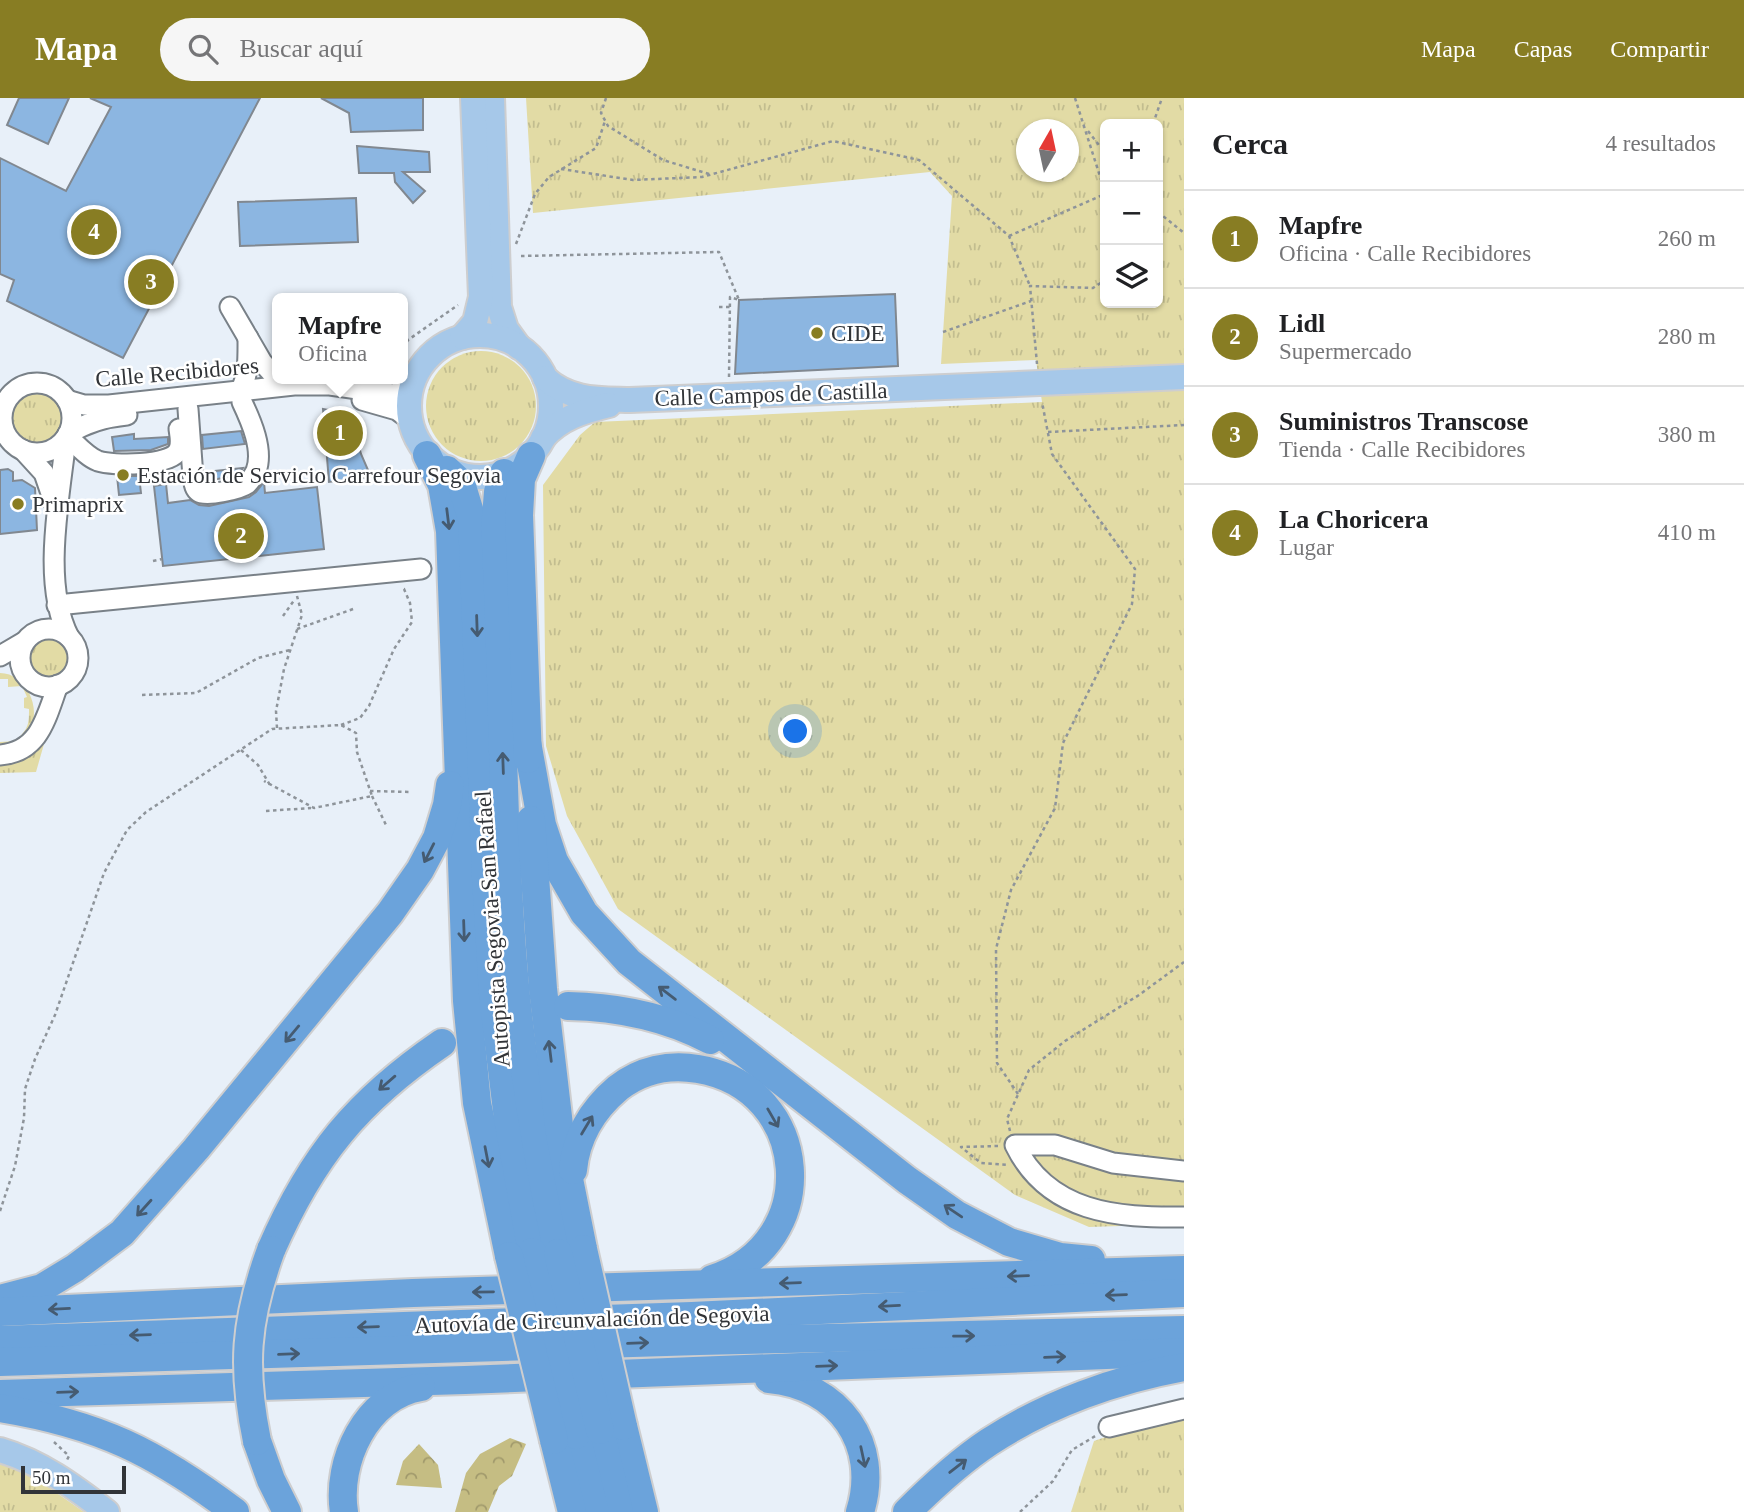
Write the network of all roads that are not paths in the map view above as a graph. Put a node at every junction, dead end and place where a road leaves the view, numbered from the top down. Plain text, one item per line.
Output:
1 (473, 98) edge
2 (492, 98) edge
3 (230, 307) dead end
4 (248, 337) junction
5 (462, 337) junction
6 (519, 347) junction
7 (272, 373) edge
8 (1184, 377) edge
9 (545, 378) junction
10 (413, 381) junction
11 (273, 384) edge
12 (330, 384) edge
13 (241, 397) junction
14 (67, 400) junction
15 (630, 400) junction
16 (3, 402) edge
17 (183, 410) junction
18 (410, 419) junction
19 (67, 436) junction
20 (12, 444) edge
21 (537, 447) junction
22 (438, 462) junction
23 (505, 473) junction
24 (58, 520) junction
25 (421, 569) dead end
26 (55, 596) junction
27 (69, 637) junction
28 (29, 638) junction
29 (0, 656) edge
30 (0, 666) edge
31 (27, 676) junction
32 (58, 685) junction
33 (41, 726) junction
34 (457, 740) junction
35 (527, 743) junction
36 (0, 755) edge
37 (568, 1006) dead end
38 (442, 1043) dead end
39 (837, 1126) junction
40 (1184, 1171) edge
41 (576, 1215) junction
42 (1184, 1217) edge
43 (546, 1253) junction
44 (1184, 1268) edge
45 (649, 1287) junction
46 (1184, 1293) edge
47 (0, 1299) edge
48 (0, 1312) edge
49 (1184, 1330) edge
50 (0, 1340) edge
51 (1184, 1352) edge
52 (0, 1363) edge
53 (1184, 1367) edge
54 (686, 1371) junction
55 (465, 1380) junction
56 (0, 1394) edge
57 (0, 1408) edge
58 (1184, 1409) edge
59 (1109, 1427) road end
60 (588, 1433) junction
61 (0, 1450) edge
62 (632, 1460) junction
63 (107, 1512) edge
64 (235, 1512) edge
65 (287, 1512) edge
66 (344, 1512) edge
67 (556, 1512) edge
68 (572, 1512) edge
69 (595, 1512) edge
70 (620, 1512) edge
71 (644, 1512) edge
72 (652, 1512) edge
73 (860, 1512) edge
74 (907, 1512) edge

1 - 5 main road
2 - 6 main road
3 - 4 street
4 - 7 street
4 - 13 street
5 - 6 main road
5 - 10 main road
6 - 9 main road
8 - 15 main road, Calle Campos de Castilla
9 - 15 main road, Calle Campos de Castilla
9 - 21 main road
10 - 12 street, Calle Recibidores
10 - 18 main road
11 - 13 street, Calle Recibidores
13 - 14 street, Calle Recibidores
13 - 17 street, Calle Recibidores
13 - 17 street
13 - 18 street, Calle Recibidores
14 - 16 street
14 - 19 street
15 - 21 main road, Calle Campos de Castilla
16 - 20 street
17 - 19 street, Calle Recibidores
17 - 19 street
18 - 22 main road
19 - 20 street
19 - 24 street
20 - 24 street
21 - 23 main road
21 - 35 highway
22 - 23 main road
22 -> 34 highway
22 -> 43 highway, Autopista Segovia-San Rafael
43 -> 23 highway, Autopista Segovia-San Rafael
24 - 26 street
25 - 26 street
26 - 27 street
26 - 28 street
27 - 28 street
27 - 32 street
28 - 29 street
28 - 31 street
30 - 31 street
31 - 32 street
31 - 33 street
32 - 33 street
33 - 36 street
34 -> 43 highway
34 -> 47 highway
39 -> 35 highway
41 -> 35 highway
37 - 39 highway
38 -> 65 highway, bridge
44 -> 39 highway
40 - 42 street
41 - 43 highway
41 -> 45 highway
43 - 60 highway, Autopista Segovia-San Rafael, bridge
43 - 60 highway, bridge
44 -> 45 highway
45 -> 48 highway
46 -> 50 highway, Autovía de Circunvalación de Segovia
52 -> 49 highway, Autovía de Circunvalación de Segovia
54 -> 51 highway
74 -> 53 highway
54 - 55 highway
54 -> 73 highway
56 -> 55 highway
55 - 66 highway
57 - 64 highway
58 - 59 street
60 - 62 highway
60 - 67 highway
60 - 68 highway
60 - 69 highway, Autopista Segovia-San Rafael
60 - 70 highway, Autopista Segovia-San Rafael
61 - 63 main road
62 - 71 highway
62 - 72 highway

